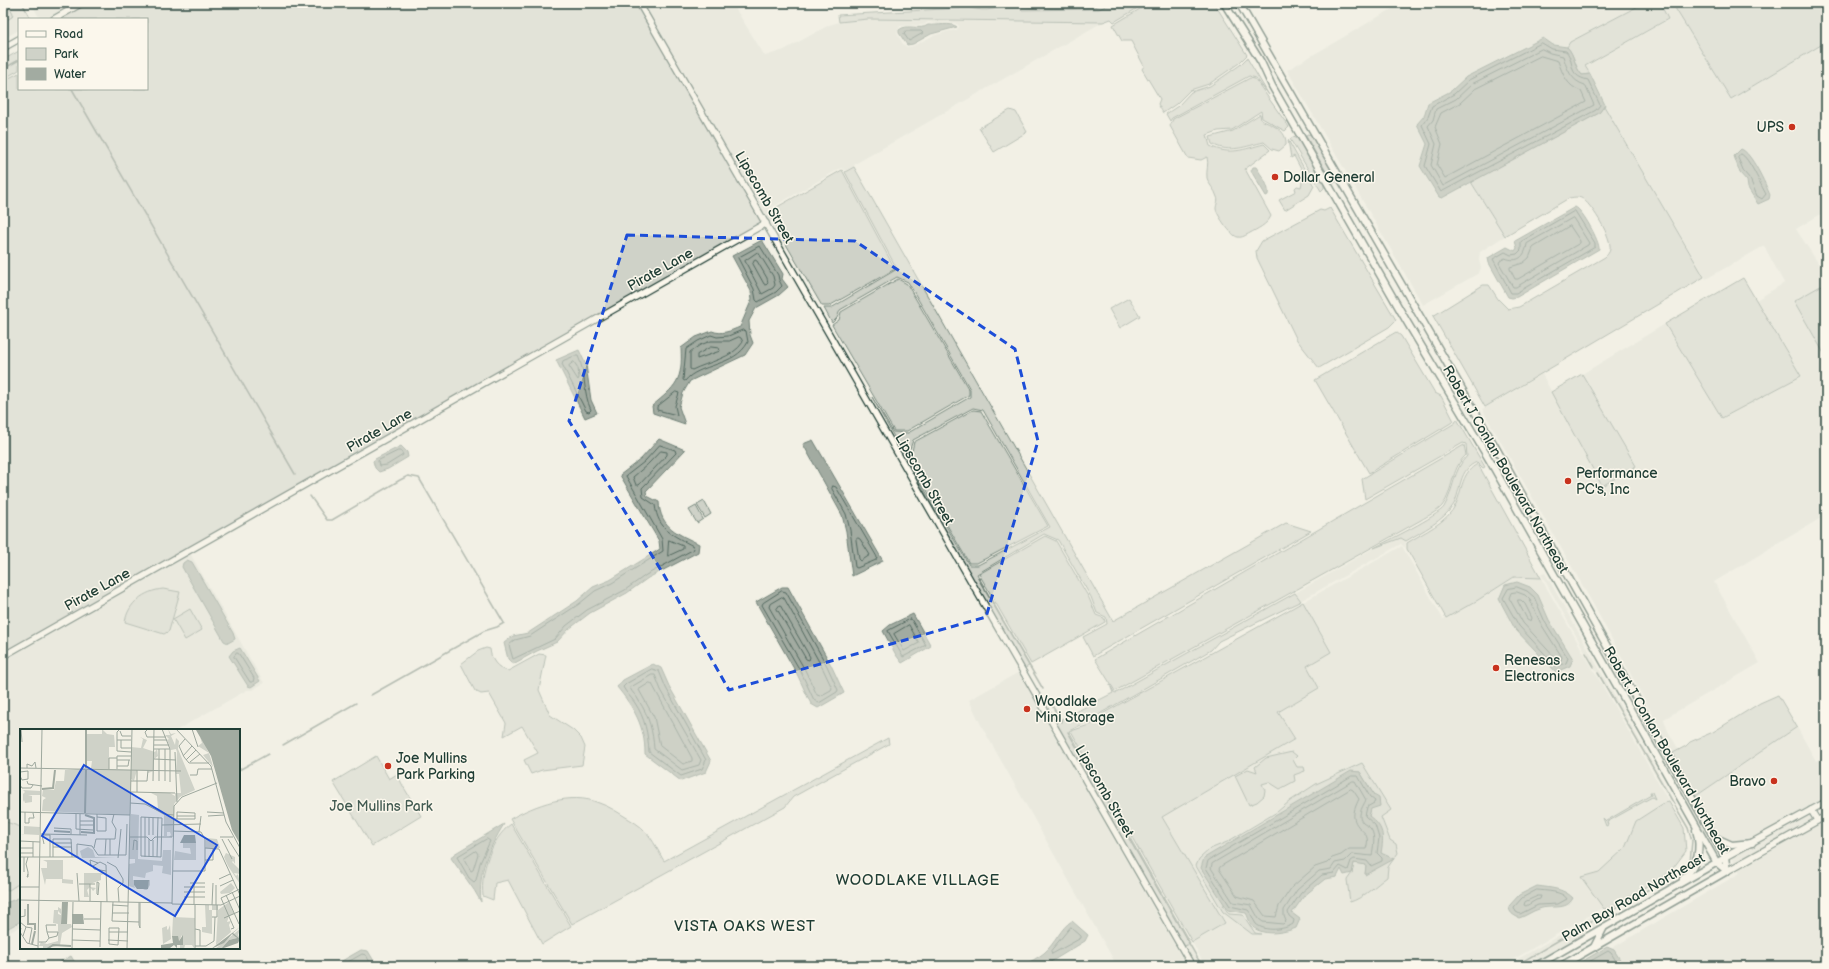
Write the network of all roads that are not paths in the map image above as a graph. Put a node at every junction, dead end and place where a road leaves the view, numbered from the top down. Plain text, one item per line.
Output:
1 (82, 3) edge
2 (639, 3) edge
3 (1224, 3) edge
4 (1239, 3) edge
5 (56, 18) edge
6 (18, 40) edge
7 (3, 48) edge
8 (766, 223) junction
9 (3, 656) edge
10 (1649, 722) junction
11 (1640, 726) junction
12 (1684, 802) junction
13 (1694, 802) junction
14 (1826, 802) edge
15 (1811, 810) junction
16 (1826, 816) edge
17 (1693, 818) junction
18 (1817, 820) junction
19 (1714, 837) junction
20 (1752, 843) junction
21 (1725, 858) junction
22 (1717, 862) junction
23 (1727, 871) junction
24 (1673, 889) junction
25 (1604, 927) junction
26 (1594, 947) junction
27 (1192, 966) edge
28 (1536, 966) edge
29 (1561, 966) edge

1 - 5 street
2 - 8 street, Lipscomb Street
3 - 11 main road, Robert J Conlan Boulevard Northeast
4 - 10 main road, Robert J Conlan Boulevard Northeast
6 - 7 street
8 - 9 street, Pirate Lane
8 - 27 street, Lipscomb Street
10 - 11 main road
10 - 13 main road, Robert J Conlan Boulevard Northeast
11 - 12 main road, Robert J Conlan Boulevard Northeast
12 - 13 main road
12 - 17 main road, Robert J Conlan Boulevard Northeast
13 - 19 main road, Robert J Conlan Boulevard Northeast
14 - 15 street, Palm Bay Road Northeast
15 - 18 street
15 - 20 street, Palm Bay Road Northeast
16 - 18 street, Palm Bay Road Northeast
17 - 22 main road, Robert J Conlan Boulevard Northeast
17 - 24 main road
18 - 23 street, Palm Bay Road Northeast
19 - 20 main road
19 - 21 main road, Robert J Conlan Boulevard Northeast
20 - 21 street, Palm Bay Road Northeast
21 - 22 main road, Palm Bay Road Northeast
21 - 23 main road, Robert J Conlan Boulevard Northeast
22 - 23 main road, Robert J Conlan Boulevard Northeast
22 - 24 main road, Palm Bay Road Northeast
23 - 26 main road, Palm Bay Road Northeast
24 - 25 main road, Palm Bay Road Northeast
25 - 26 main road
25 - 28 main road, Palm Bay Road Northeast
26 - 29 main road, Palm Bay Road Northeast

